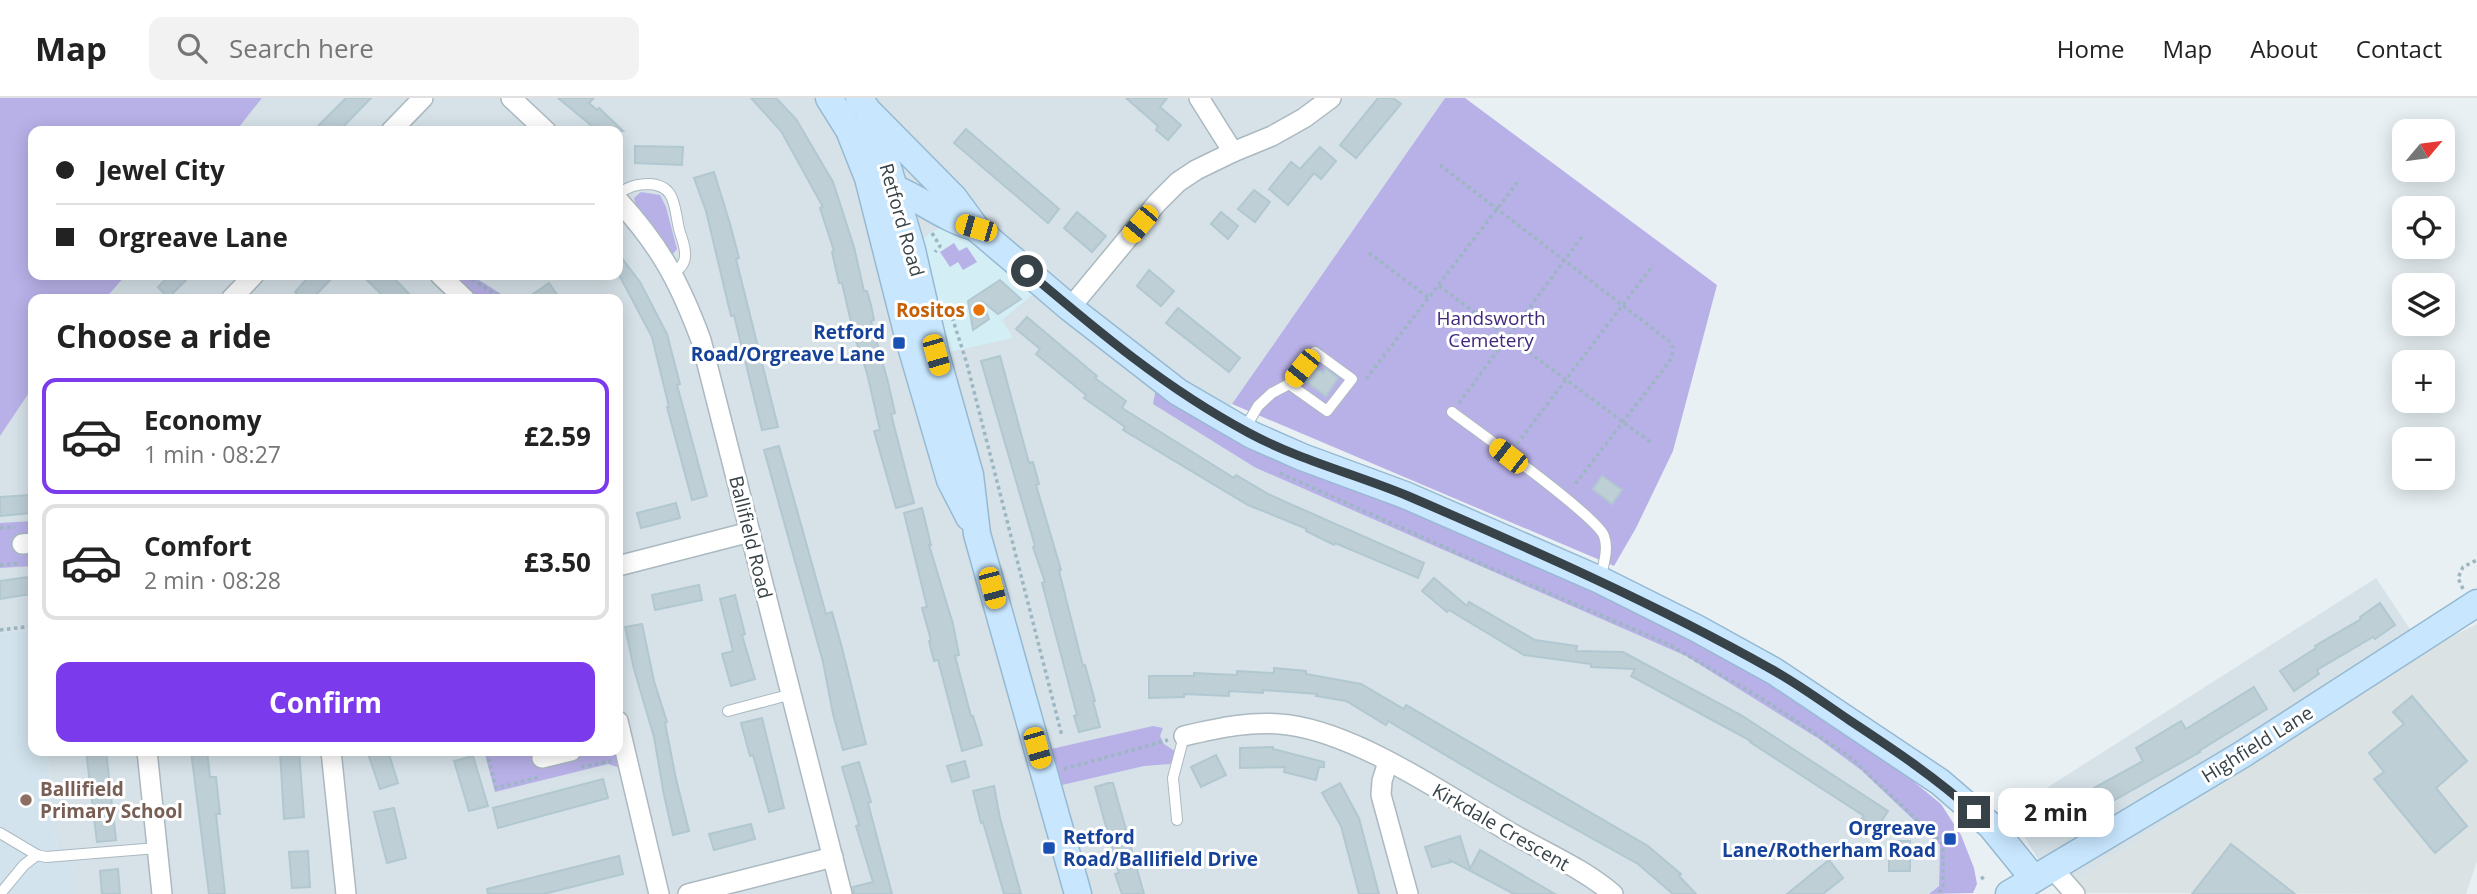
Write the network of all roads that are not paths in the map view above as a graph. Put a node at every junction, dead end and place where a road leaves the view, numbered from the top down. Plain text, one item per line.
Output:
1 (423, 98) edge
2 (511, 98) edge
3 (829, 98) edge
4 (1199, 98) edge
5 (1331, 98) edge
6 (863, 105) edge
7 (396, 126) edge
8 (541, 126) edge
9 (1233, 152) junction
10 (925, 170) junction
11 (884, 179) junction
12 (623, 192) edge
13 (623, 203) edge
14 (954, 227) junction
15 (921, 256) junction
16 (674, 274) junction
17 (249, 280) edge
18 (445, 280) edge
19 (236, 294) edge
20 (460, 294) edge
21 (1070, 307) junction
22 (1289, 384) junction
23 (1452, 412) road end
24 (1244, 430) junction
25 (750, 532) junction
26 (977, 534) junction
27 (623, 565) edge
28 (1600, 580) junction
29 (2477, 603) edge
30 (792, 694) junction
31 (727, 711) dead end
32 (1184, 736) joint
33 (623, 748) edge
34 (148, 756) edge
35 (332, 756) edge
36 (549, 756) edge
37 (541, 758) dead end
38 (1388, 762) junction
39 (1177, 820) dead end
40 (0, 833) edge
41 (157, 848) junction
42 (37, 855) junction
43 (833, 857) junction
44 (2043, 873) junction
45 (0, 894) edge
46 (162, 894) edge
47 (346, 894) edge
48 (659, 894) edge
49 (688, 894) edge
50 (842, 894) edge
51 (1078, 894) edge
52 (1408, 894) edge
53 (1613, 894) edge
54 (2009, 894) edge
55 (2075, 894) edge

1 - 7 street
2 - 8 street
3 - 11 main road
4 - 9 street
5 - 9 street
6 - 10 main road
6 - 11 main road, Retford Road
9 - 21 street
10 - 11 main road
10 - 14 main road
11 - 14 main road
11 - 15 main road, Retford Road
11 - 26 main road, Retford Road
12 - 16 lane
13 - 16 street, Ballifield Road
14 - 15 main road
14 - 21 main road
15 - 26 main road, Retford Road
16 - 25 street, Ballifield Road
17 - 19 street
18 - 20 street
21 - 24 main road
22 - 22 lane
22 - 24 lane
23 - 28 lane
24 - 28 main road
25 - 27 street
25 - 30 street, Ballifield Road
26 - 51 main road, Retford Road
28 - 44 main road
29 - 44 main road, Highfield Lane
30 - 31 lane
30 - 43 street, Ballifield Road
32 - 38 street, Kirkdale Crescent
32 - 39 lane
33 - 48 street
34 - 41 street
35 - 47 street
36 - 37 street
38 - 52 street
38 - 53 street, Kirkdale Crescent
40 - 42 lane
41 - 42 lane
41 - 46 street
42 - 45 lane
43 - 49 street
43 - 50 street, Ballifield Road
44 - 54 main road, Highfield Lane
44 - 55 street

